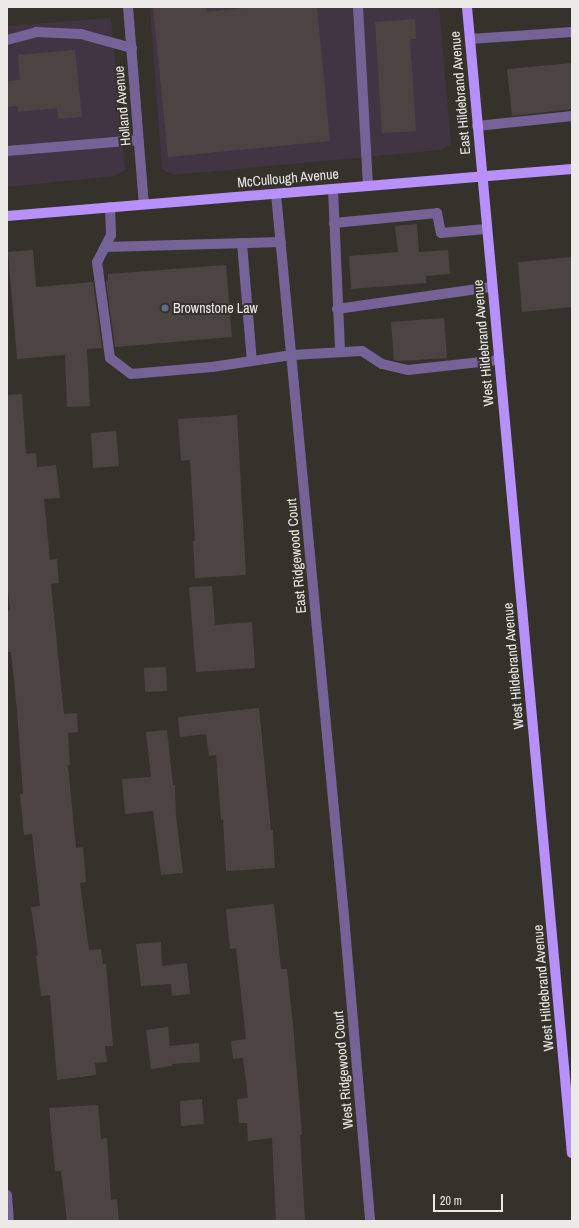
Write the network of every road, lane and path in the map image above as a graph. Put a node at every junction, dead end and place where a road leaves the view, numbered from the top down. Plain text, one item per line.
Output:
1 (128, 7) edge
2 (358, 7) edge
3 (467, 7) edge
4 (572, 32) edge
5 (470, 39) junction
6 (7, 40) edge
7 (132, 48) junction
8 (572, 116) edge
9 (477, 126) junction
10 (139, 140) junction
11 (7, 151) edge
12 (572, 169) edge
13 (481, 176) junction
14 (368, 186) junction
15 (333, 189) junction
16 (276, 194) junction
17 (144, 204) junction
18 (110, 207) junction
19 (7, 216) edge
20 (334, 223) junction
21 (486, 229) junction
22 (281, 242) junction
23 (242, 243) junction
24 (105, 247) junction
25 (491, 286) junction
26 (338, 309) junction
27 (340, 352) junction
28 (292, 356) junction
29 (498, 360) junction
30 (252, 361) junction
31 (344, 916) joint
32 (572, 1153) edge
33 (7, 1195) edge
34 (9, 1221) edge
35 (370, 1221) edge

1 - 7 street, Holland Avenue
2 - 14 street
3 - 5 main road, East Hildebrand Avenue
4 - 5 street
5 - 9 main road, East Hildebrand Avenue
6 - 7 street
7 - 10 street, Holland Avenue
8 - 9 street
9 - 13 main road, East Hildebrand Avenue
10 - 11 street
10 - 17 street, Holland Avenue
12 - 13 main road, McCullough Avenue
13 - 14 main road, McCullough Avenue
13 - 21 main road, West Hildebrand Avenue
14 - 15 main road, McCullough Avenue
15 - 16 main road, McCullough Avenue
15 - 20 street
16 - 17 main road, McCullough Avenue
16 - 22 street, East Ridgewood Court
17 - 18 main road, McCullough Avenue
18 - 19 main road, McCullough Avenue
18 - 24 street
20 - 21 street
20 - 26 street
21 - 25 main road, West Hildebrand Avenue
22 - 23 street
22 - 28 street, East Ridgewood Court
23 - 24 street
23 - 30 street
24 - 30 street
25 - 26 street
25 - 29 main road, West Hildebrand Avenue
26 - 27 street
27 - 28 street
27 - 29 street
28 - 30 street
28 - 31 street, East Ridgewood Court
29 - 32 main road, West Hildebrand Avenue
31 - 35 street, West Ridgewood Court
33 - 34 street

